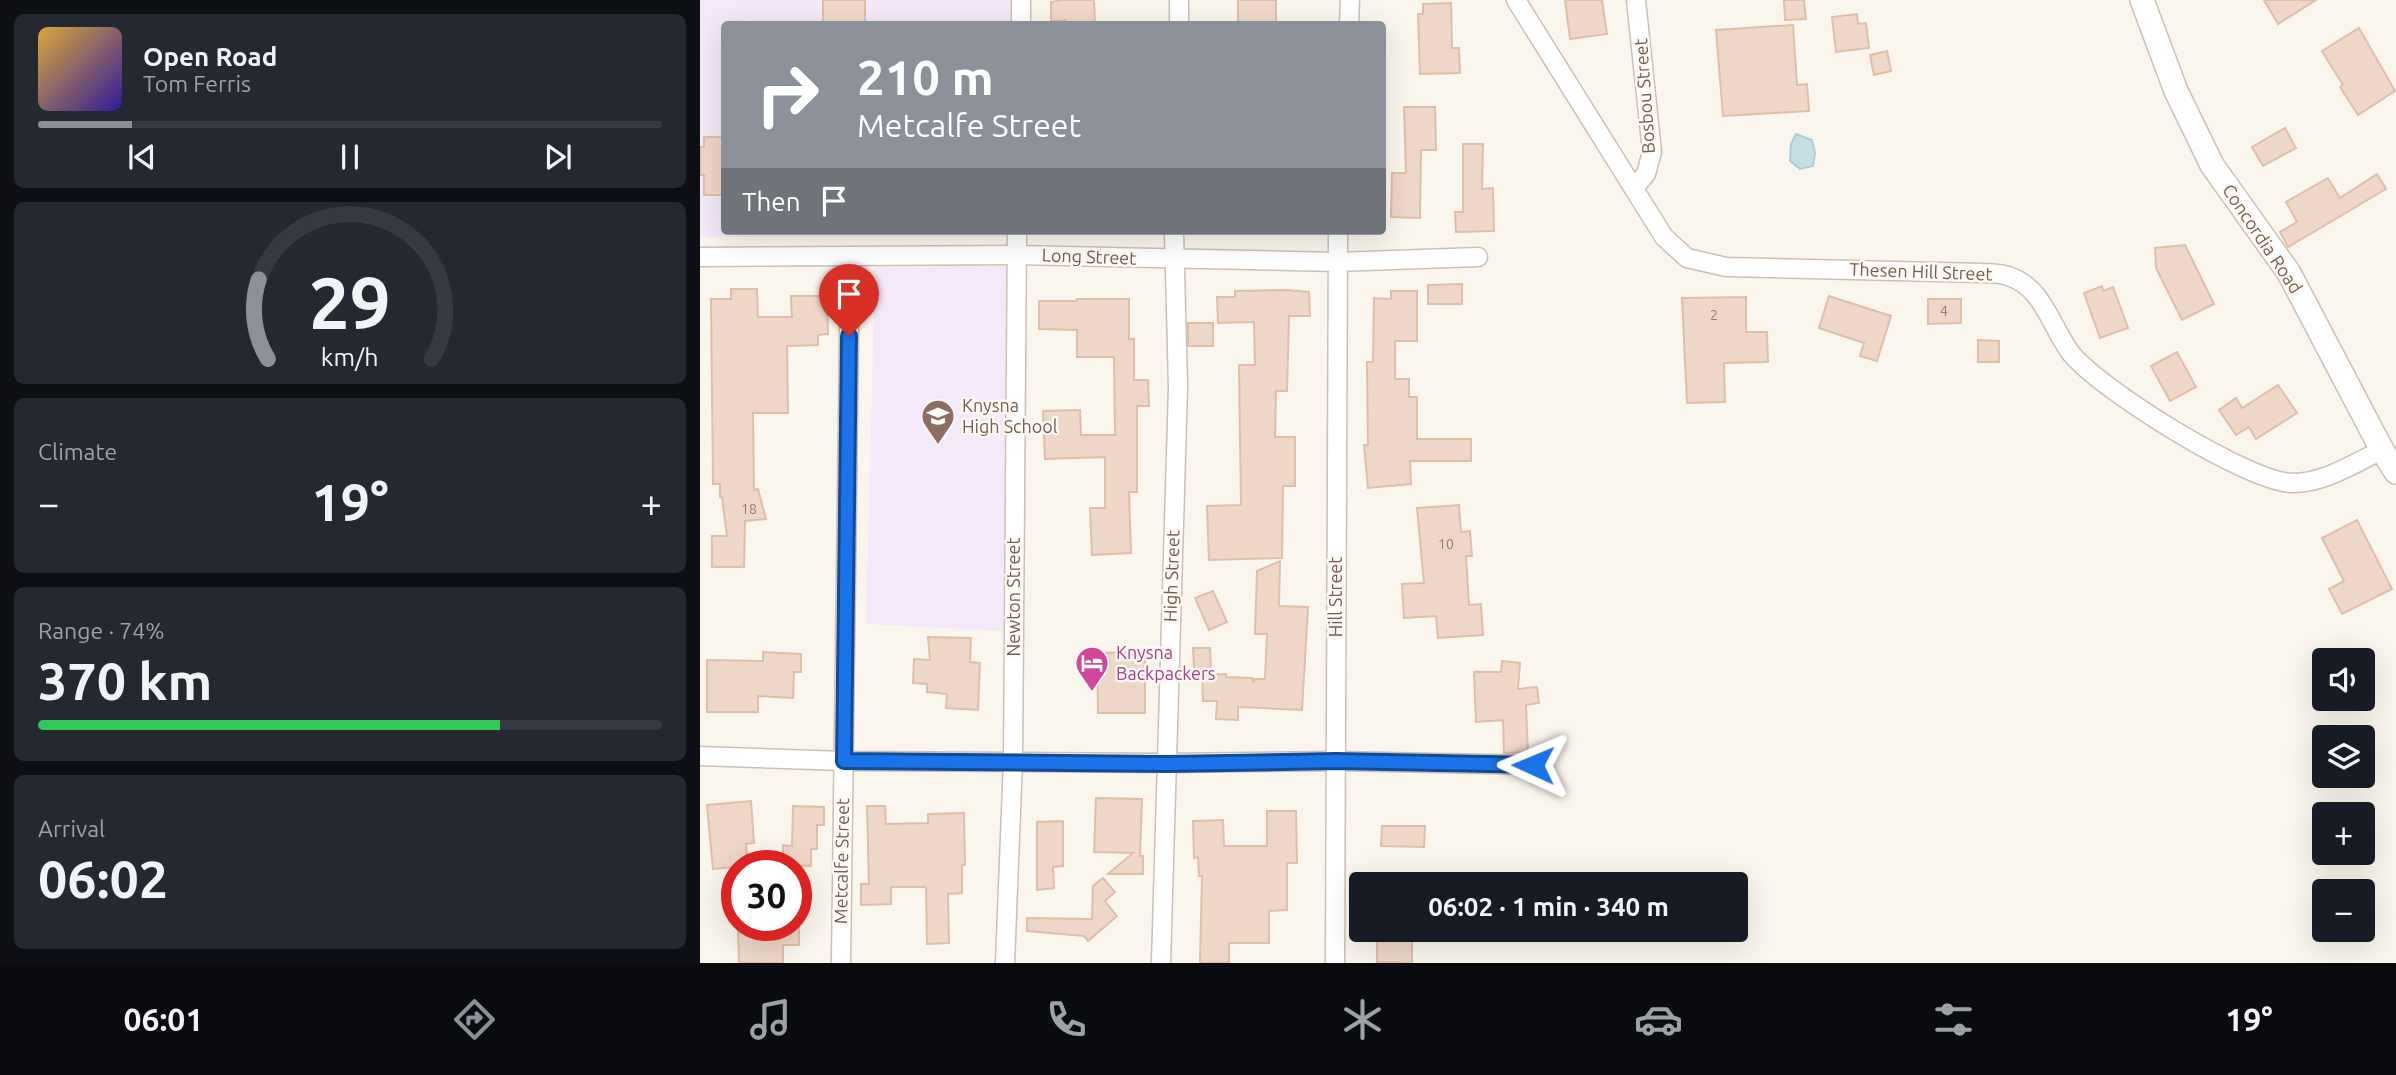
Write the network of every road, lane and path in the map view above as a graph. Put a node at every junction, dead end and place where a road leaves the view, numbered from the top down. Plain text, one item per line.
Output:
1 (1021, 0) edge
2 (1179, 0) edge
3 (1350, 0) edge
4 (1516, 0) edge
5 (1636, 0) edge
6 (2142, 0) edge
7 (1021, 21) edge
8 (1179, 21) edge
9 (1349, 21) edge
10 (1634, 188) junction
11 (1017, 235) edge
12 (1174, 235) edge
13 (1338, 235) edge
14 (1017, 255) junction
15 (850, 256) junction
16 (700, 257) edge
17 (1478, 257) dead end
18 (1173, 259) junction
19 (1337, 262) junction
20 (2382, 450) junction
21 (2396, 472) edge
22 (700, 756) edge
23 (844, 761) junction
24 (1013, 761) junction
25 (1336, 761) junction
26 (1167, 764) junction
27 (1533, 765) dead end
28 (841, 963) edge
29 (1005, 963) edge
30 (1161, 963) edge
31 (1335, 963) edge

1 - 7 street
2 - 8 street
3 - 9 street
4 - 10 street, Thesen Hill Street
5 - 10 street, Bosbou Street
6 - 20 street, Concordia Road
10 - 20 street, Thesen Hill Street
11 - 14 street, Newton Street
12 - 18 street, High Street
13 - 19 street, Hill Street
14 - 15 street, Long Street
14 - 18 street, Long Street
14 - 24 street, Newton Street
15 - 16 street, Long Street
15 - 23 street, Metcalfe Street
17 - 19 street, Long Street
18 - 19 street, Long Street
18 - 26 street, High Street
19 - 25 street, Hill Street
20 - 21 street, Concordia Road
22 - 23 street
23 - 24 street
23 - 28 street, Metcalfe Street
24 - 26 street
24 - 29 street, Newton Street
25 - 26 street
25 - 27 street
25 - 31 street, Hill Street
26 - 30 street, High Street

